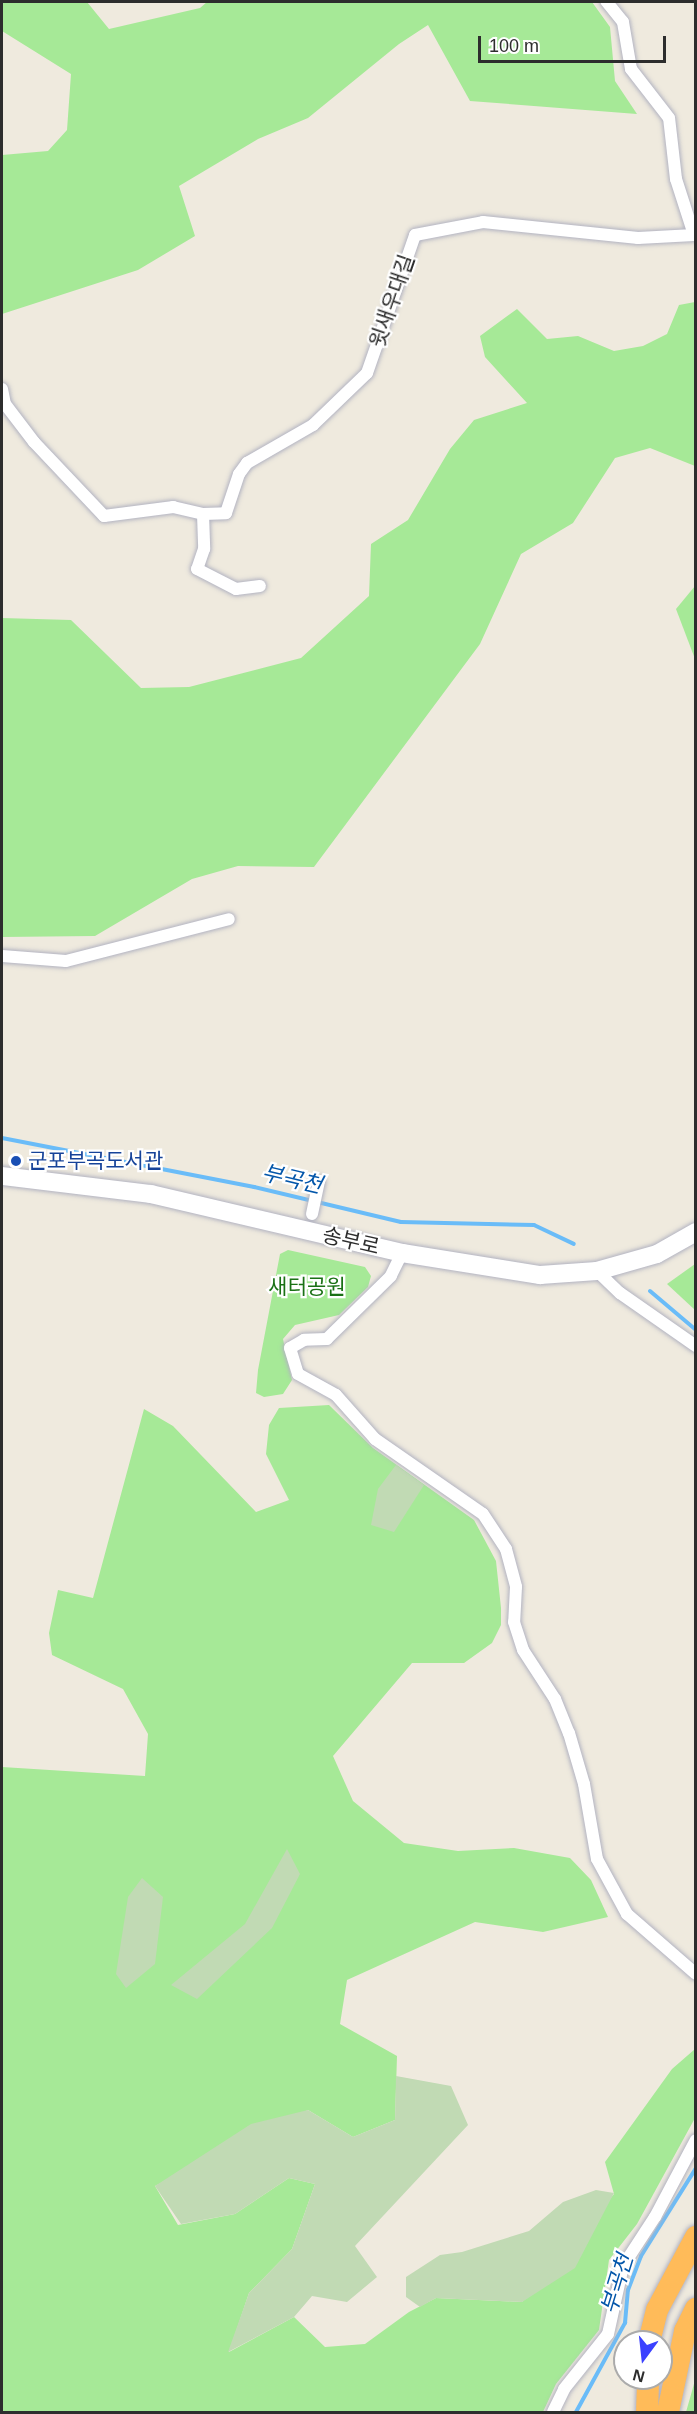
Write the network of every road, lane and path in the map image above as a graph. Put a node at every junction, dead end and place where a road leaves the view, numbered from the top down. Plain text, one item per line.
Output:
1 (607, 2) edge
2 (2, 389) edge
3 (203, 514) junction
4 (260, 586) dead end
5 (229, 919) dead end
6 (2, 956) edge
7 (2, 1176) edge
8 (319, 1182) dead end
9 (312, 1214) dead end
10 (696, 1232) edge
11 (402, 1253) junction
12 (597, 1271) junction
13 (696, 1346) edge
14 (696, 1974) edge
15 (696, 2140) edge
16 (696, 2237) edge
17 (696, 2308) edge
18 (652, 2330) edge
19 (648, 2390) edge
20 (554, 2412) edge
21 (647, 2412) edge
22 (668, 2412) edge

1 - 3 street, 윗새우대길
2 - 3 street, 윗새우대길
3 - 4 street
5 - 6 street
7 - 11 street, 송부로
8 - 9 street
10 - 12 street, 송부로
11 - 12 street, 송부로
11 - 14 street
12 - 13 street
15 - 20 street
16 - 18 highway
17 - 22 highway
19 - 21 highway

